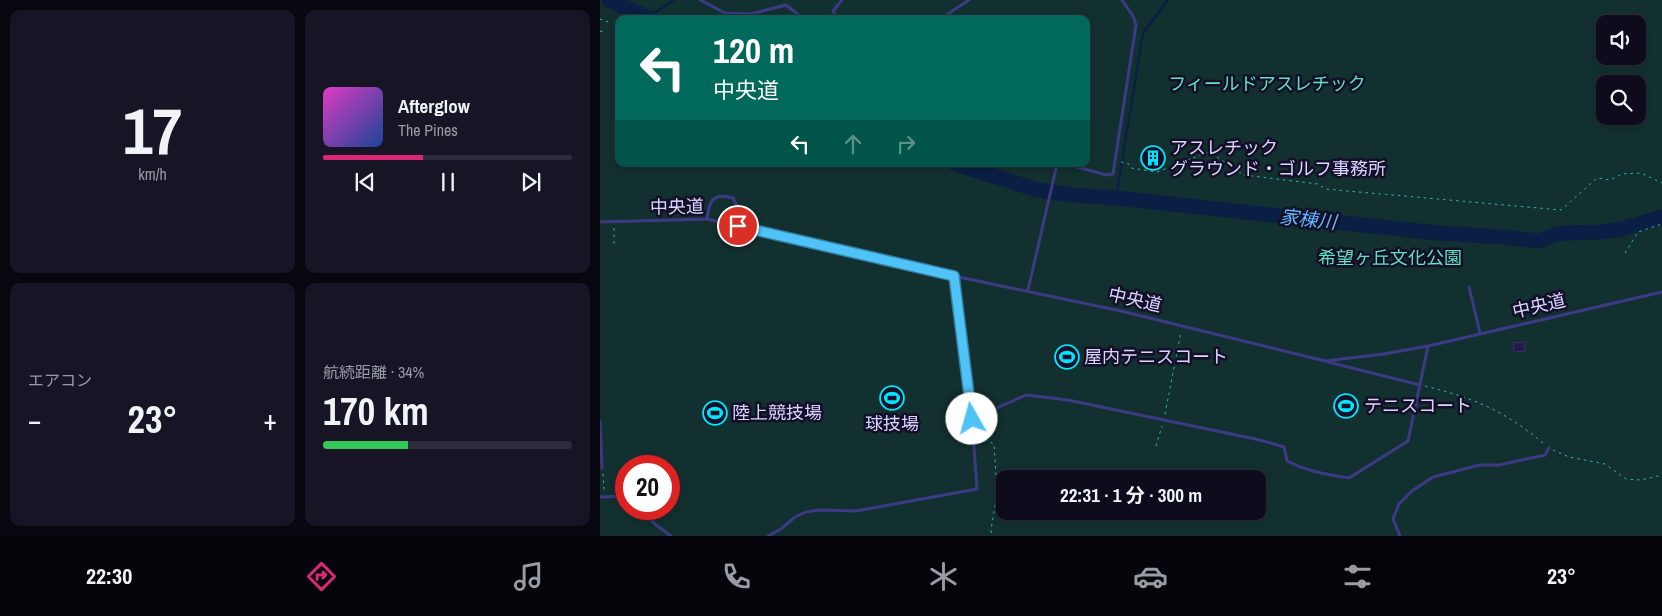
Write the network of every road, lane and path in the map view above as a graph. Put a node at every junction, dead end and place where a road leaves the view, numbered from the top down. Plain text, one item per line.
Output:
1 (700, 0) edge
2 (842, 0) edge
3 (969, 0) edge
4 (1122, 0) edge
5 (799, 15) edge
6 (836, 15) edge
7 (946, 15) edge
8 (600, 18) edge
9 (608, 22) dead end
10 (600, 31) edge
11 (603, 32) dead end
12 (1115, 161) junction
13 (1057, 167) edge
14 (1078, 167) edge
15 (1662, 184) edge
16 (707, 219) junction
17 (600, 222) edge
18 (614, 223) junction
19 (1662, 224) edge
20 (738, 226) junction
21 (614, 247) dead end
22 (1624, 253) dead end
23 (954, 276) junction
24 (1470, 287) dead end
25 (1028, 290) junction
26 (1662, 292) edge
27 (1182, 325) junction
28 (1480, 333) junction
29 (1428, 346) junction
30 (1325, 361) junction
31 (1420, 385) junction
32 (972, 419) junction
33 (1164, 419) junction
34 (600, 421) edge
35 (972, 432) junction
36 (1156, 446) dead end
37 (1549, 448) junction
38 (602, 468) joint
39 (1662, 473) edge
40 (615, 496) edge
41 (602, 497) edge
42 (651, 520) edge
43 (671, 536) edge
44 (768, 536) edge
45 (992, 536) edge
46 (1400, 536) edge

1 - 5 lane
2 - 6 lane
3 - 7 lane
4 - 12 lane
8 - 9 path
10 - 11 path
12 - 14 lane
12 - 15 path
13 - 25 lane
16 - 18 lane, 中央道
16 - 20 lane, 中央道
16 - 20 lane
17 - 18 lane, 中央道
18 - 21 path
19 - 22 path
20 - 23 lane, 中央道
23 - 25 lane, 中央道
23 - 32 lane
24 - 28 lane
25 - 27 lane, 中央道
26 - 28 lane, 中央道
27 - 30 lane, 中央道
27 - 33 path
28 - 29 lane, 中央道
29 - 30 lane, 中央道
29 - 31 lane
30 - 31 lane
31 - 33 lane
31 - 37 path
32 - 33 lane
32 - 35 lane
33 - 36 path
34 - 38 lane
35 - 44 lane
35 - 45 path
37 - 39 path
37 - 46 lane
38 - 41 path
40 - 41 lane
42 - 43 lane

